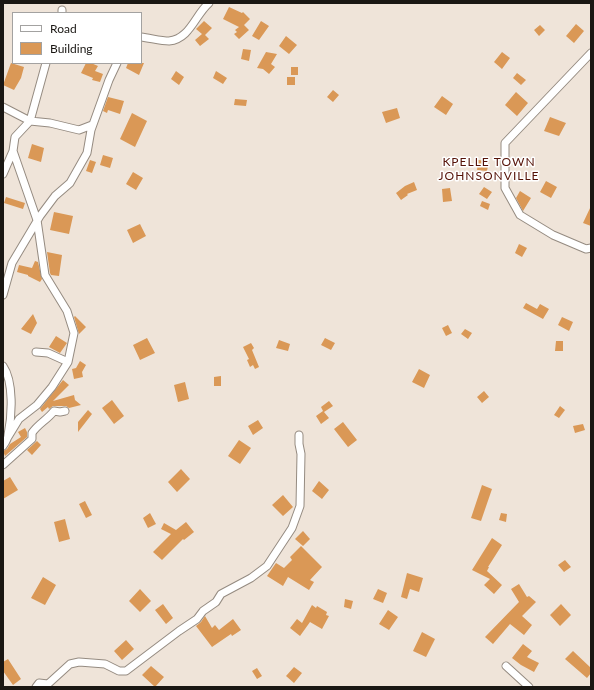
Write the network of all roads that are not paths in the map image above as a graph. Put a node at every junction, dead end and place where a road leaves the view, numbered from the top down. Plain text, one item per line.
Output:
1 (209, 3) edge
2 (142, 37) edge
3 (591, 53) edge
4 (46, 64) edge
5 (117, 64) edge
6 (3, 107) edge
7 (30, 121) junction
8 (92, 125) junction
9 (13, 151) junction
10 (3, 174) edge
11 (37, 220) junction
12 (591, 248) edge
13 (3, 295) edge
14 (36, 352) dead end
15 (68, 362) junction
16 (3, 366) edge
17 (66, 410) dead end
18 (299, 435) dead end
19 (8, 437) junction
20 (3, 446) edge
21 (3, 465) edge
22 (506, 666) dead end
23 (36, 687) edge
24 (529, 687) edge

1 - 2 street
3 - 12 street
4 - 7 street
5 - 8 street
6 - 7 street
7 - 8 street
7 - 9 street
8 - 11 street
9 - 10 street
9 - 11 street
11 - 13 street
11 - 15 street
14 - 15 street
15 - 19 street
16 - 19 street
17 - 21 street
18 - 23 street
19 - 20 street
22 - 24 street

